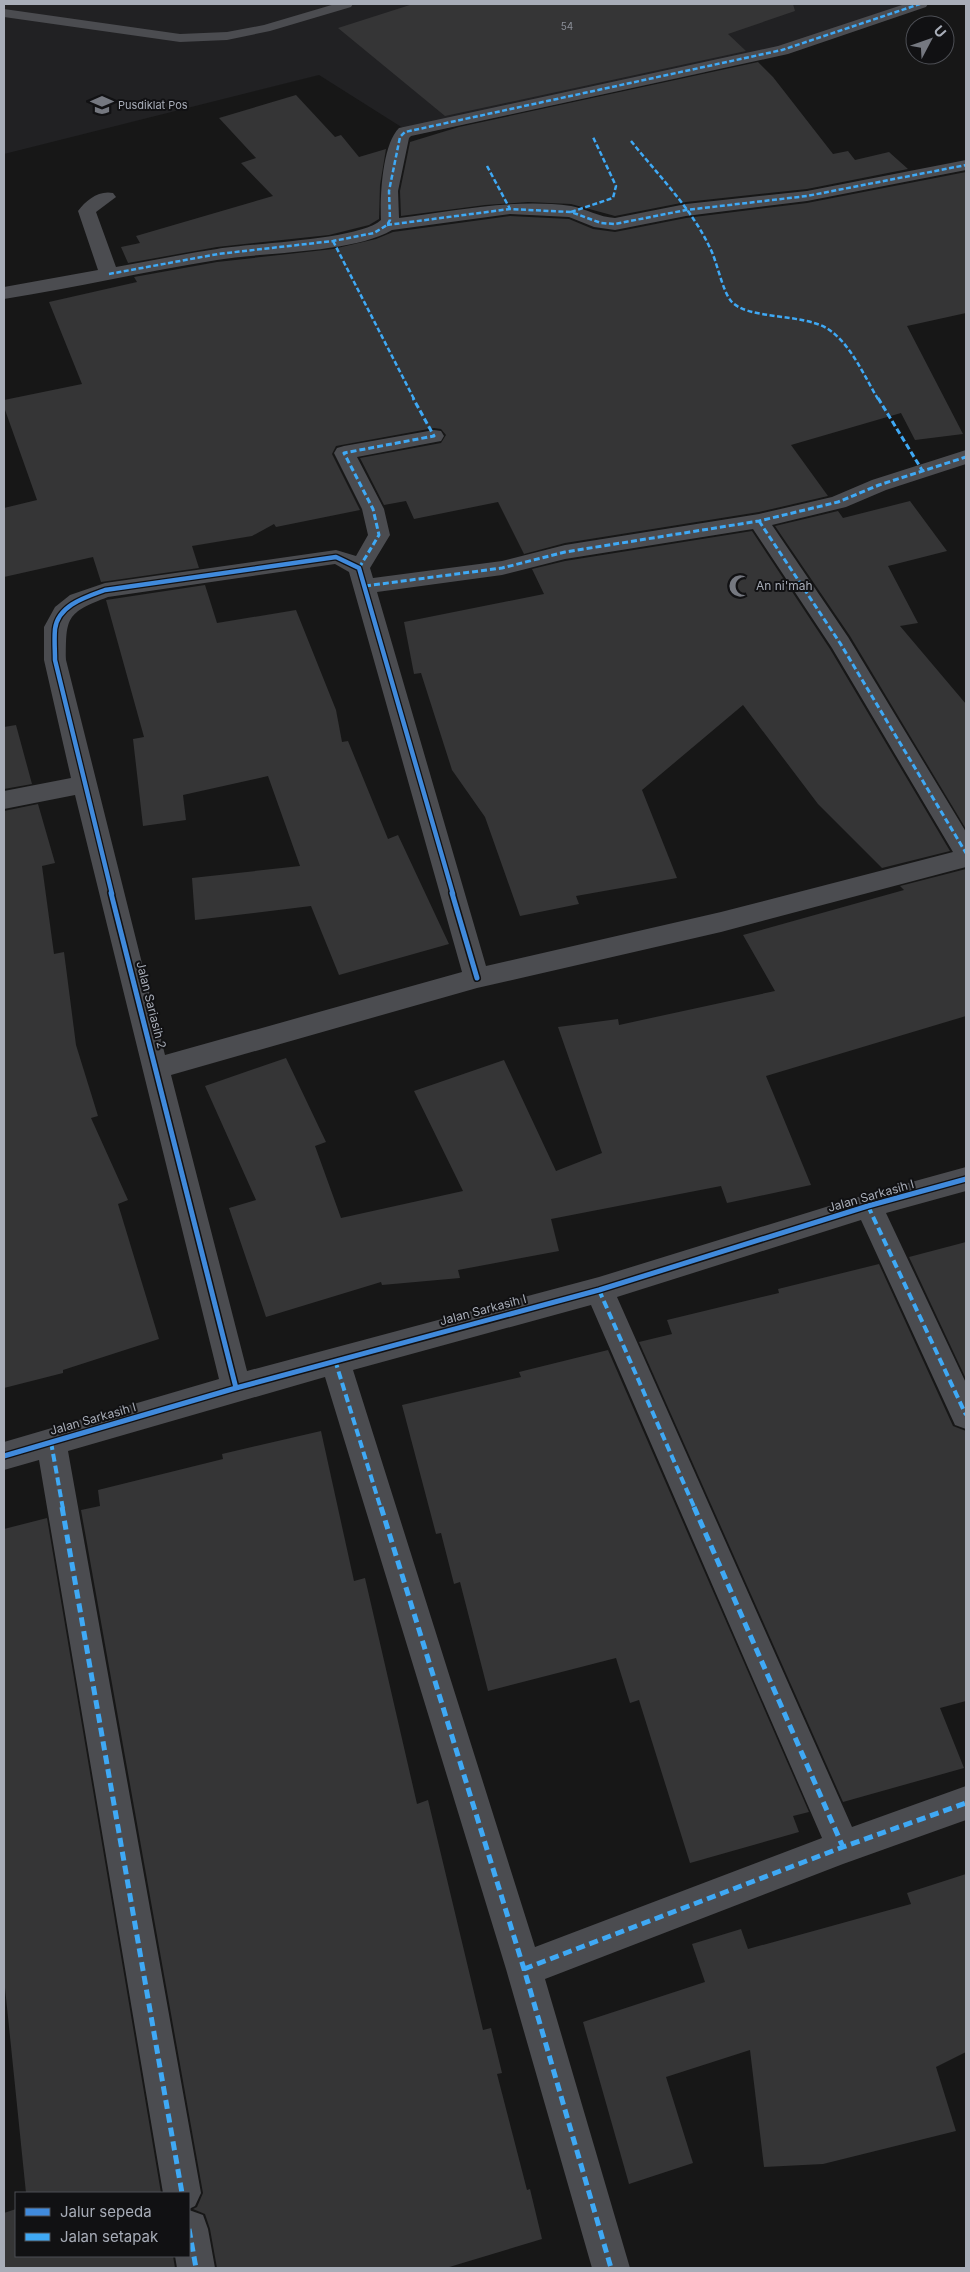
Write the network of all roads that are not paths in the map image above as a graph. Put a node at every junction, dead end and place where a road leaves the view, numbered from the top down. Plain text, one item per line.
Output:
1 (347, 4) edge
2 (920, 4) edge
3 (4, 13) edge
4 (966, 165) edge
5 (107, 197) dead end
6 (387, 225) junction
7 (109, 274) junction
8 (4, 293) edge
9 (434, 436) dead end
10 (966, 456) edge
11 (759, 521) junction
12 (362, 577) junction
13 (84, 784) junction
14 (4, 800) edge
15 (966, 853) edge
16 (966, 858) edge
17 (477, 978) junction
18 (157, 1068) junction
19 (966, 1179) edge
20 (868, 1206) junction
21 (599, 1290) junction
22 (335, 1360) junction
23 (236, 1388) junction
24 (966, 1415) edge
25 (51, 1442) junction
26 (4, 1456) edge
27 (966, 1803) edge
28 (843, 1847) junction
29 (524, 1969) junction
30 (182, 2192) edge
31 (190, 2235) edge
32 (196, 2268) edge
33 (611, 2268) edge

1 - 3 lane
2 - 6 street
4 - 6 street
5 - 7 street
6 - 7 street
7 - 8 street
9 - 12 street
10 - 11 street
11 - 12 street
11 - 15 street
12 - 13 street, Jalan Sariasih 2
12 - 17 street
13 - 14 street
13 - 18 street, Jalan Sariasih 2
16 - 17 street
17 - 18 street
18 - 23 street, Jalan Sariasih 2
19 - 20 street, Jalan Sarkasih I
20 - 21 street, Jalan Sarkasih I
20 - 24 street
21 - 22 street, Jalan Sarkasih I
21 - 28 street
22 - 23 street, Jalan Sarkasih I
22 - 29 street
23 - 25 street, Jalan Sarkasih I
25 - 26 street, Jalan Sarkasih I
25 - 30 street
27 - 28 street
28 - 29 street
29 - 33 street
31 - 32 street

